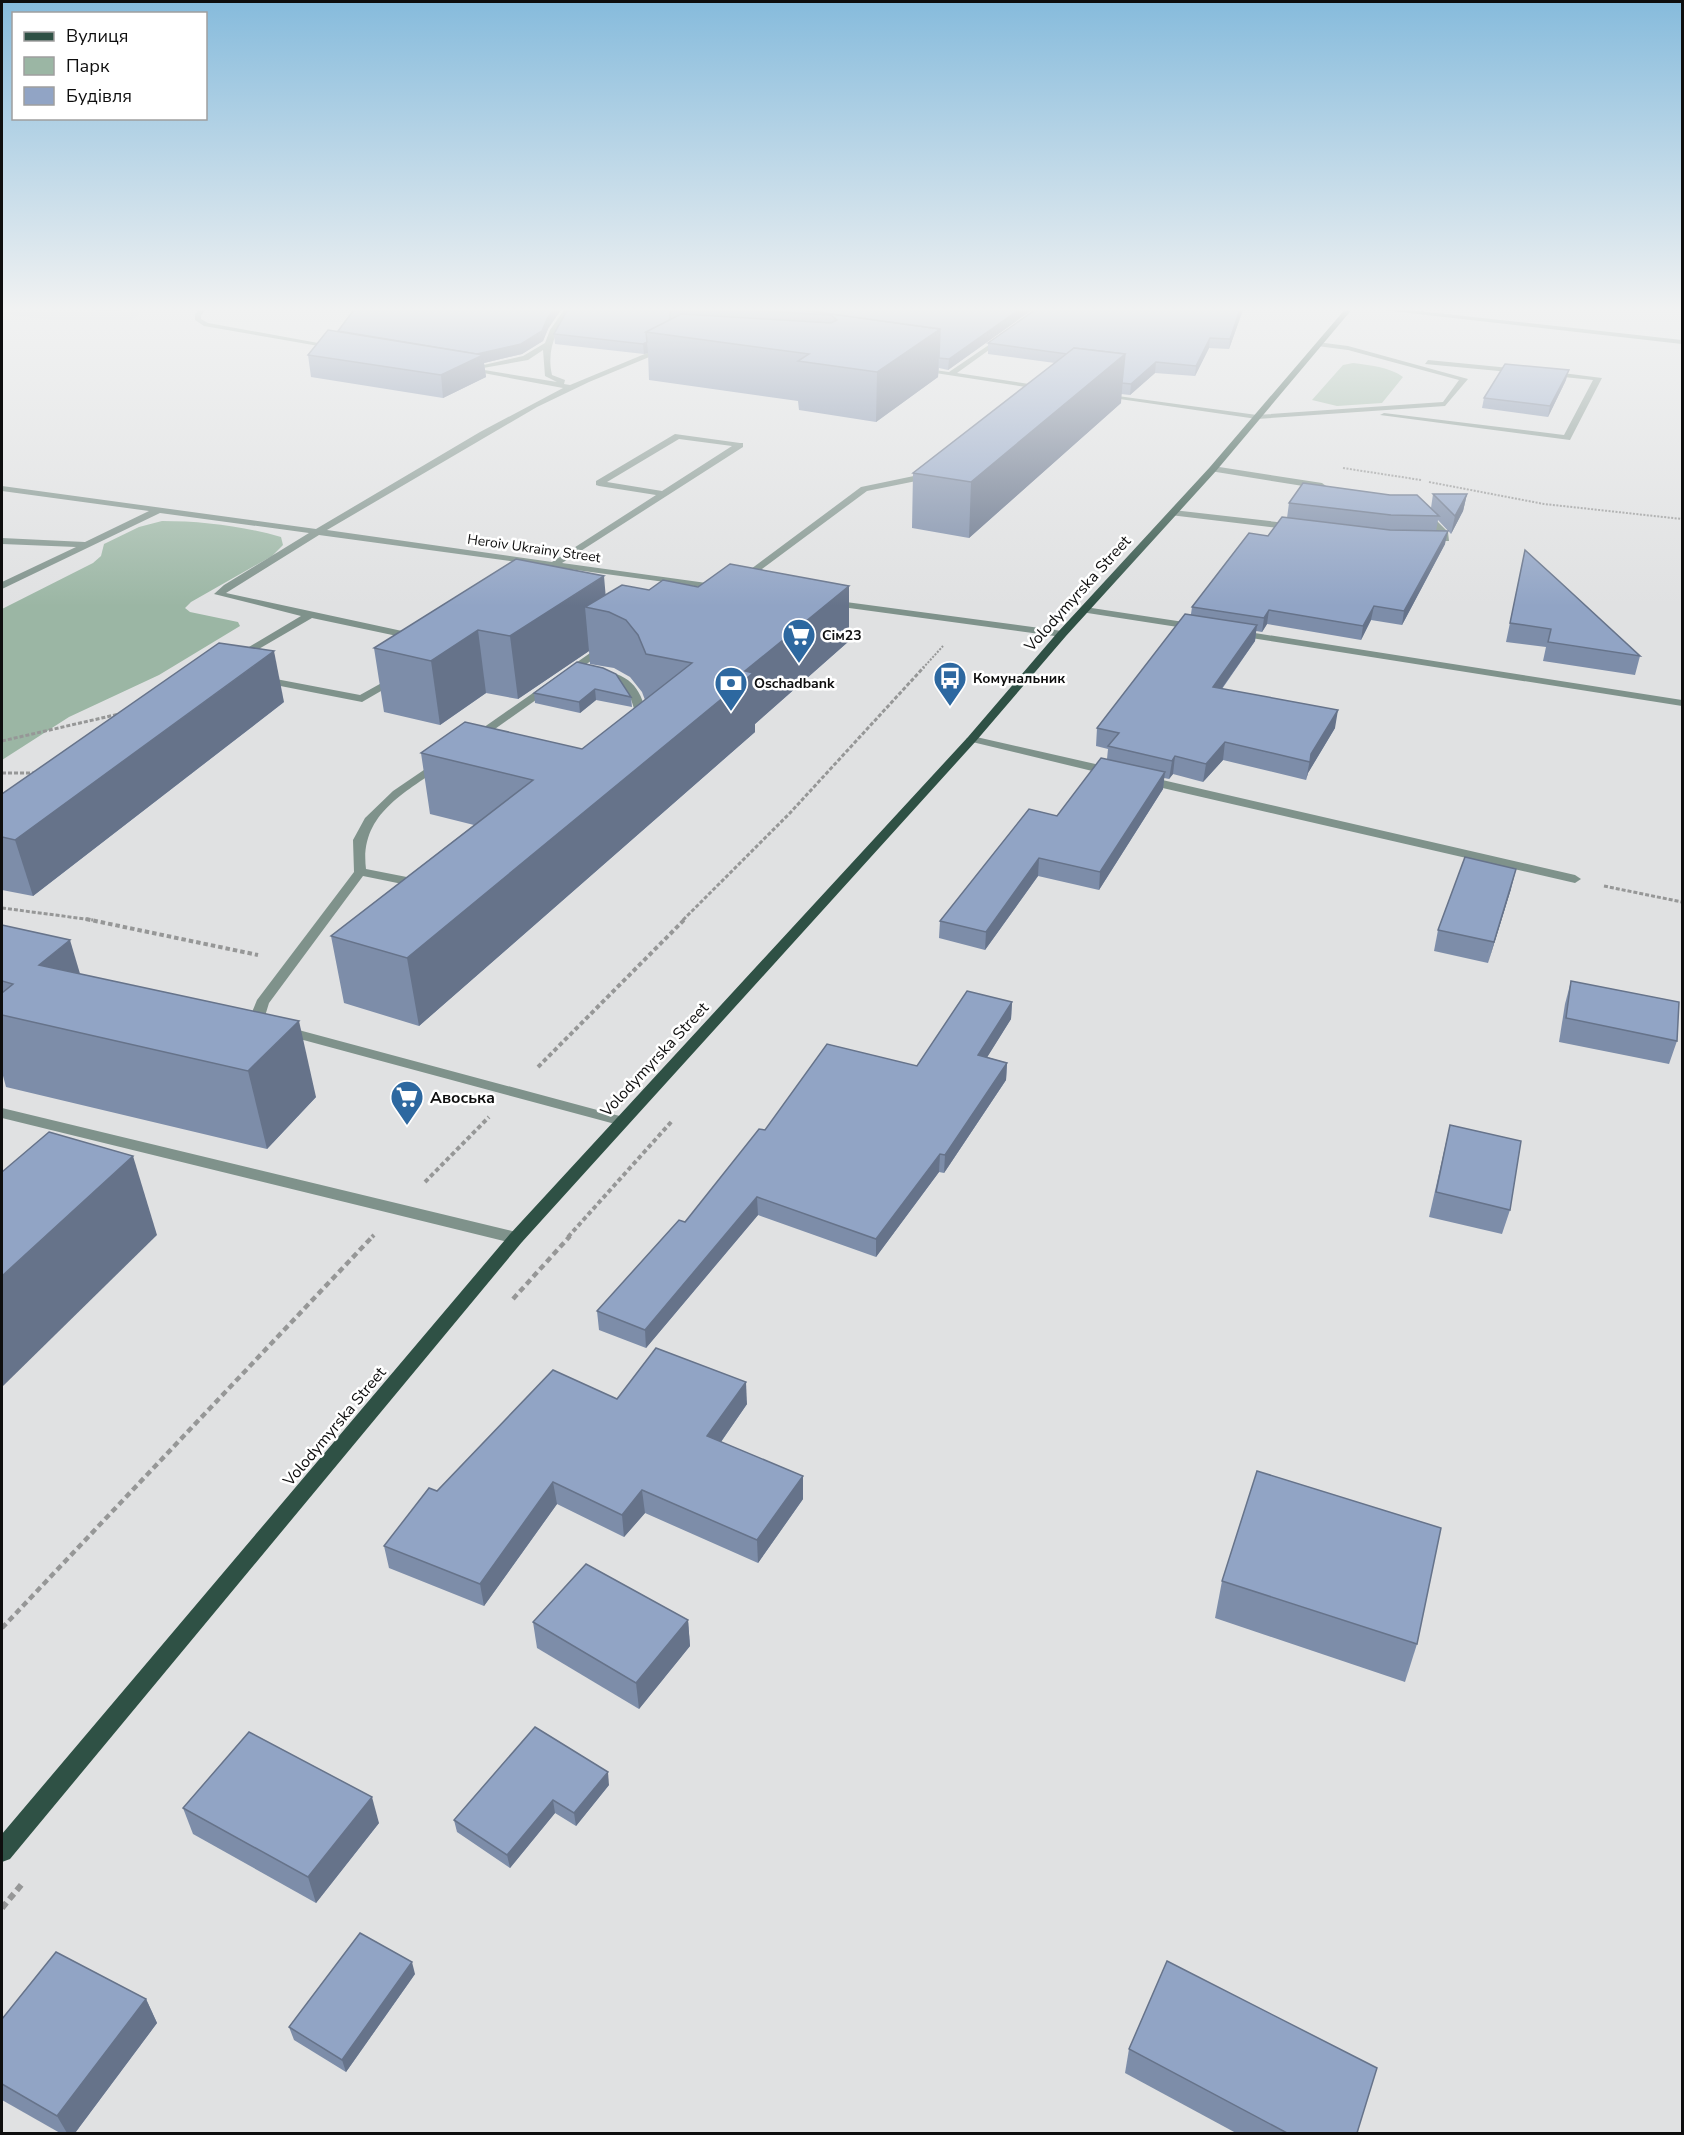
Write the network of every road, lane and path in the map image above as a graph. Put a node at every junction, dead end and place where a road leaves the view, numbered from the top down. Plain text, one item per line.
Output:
1 (535, 407) edge
2 (1179, 407) edge
3 (1266, 407) edge
4 (1411, 407) edge
5 (1583, 407) edge
6 (1354, 411) junction
7 (1257, 417) junction
8 (1341, 467) dead end
9 (942, 468) edge
10 (1213, 469) junction
11 (1327, 487) edge
12 (2, 488) edge
13 (663, 494) junction
14 (1415, 505) edge
15 (160, 509) junction
16 (1173, 513) junction
17 (1683, 519) edge
18 (1310, 528) edge
19 (321, 531) junction
20 (1422, 539) edge
21 (2, 541) edge
22 (85, 544) junction
23 (553, 565) junction
24 (700, 585) junction
25 (2, 586) edge
26 (681, 597) edge
27 (818, 602) edge
28 (1085, 610) junction
29 (310, 615) junction
30 (966, 621) junction
31 (1210, 629) edge
32 (1222, 631) edge
33 (1062, 634) junction
34 (623, 635) edge
35 (426, 639) edge
36 (229, 664) edge
37 (575, 666) junction
38 (410, 668) edge
39 (252, 677) edge
40 (1683, 703) edge
41 (124, 714) edge
42 (642, 735) edge
43 (972, 739) junction
44 (2, 741) edge
45 (467, 744) edge
46 (449, 758) edge
47 (2, 773) edge
48 (44, 774) edge
49 (360, 872) junction
50 (1575, 879) joint
51 (439, 887) edge
52 (1683, 902) edge
53 (2, 908) edge
54 (291, 961) junction
55 (513, 1092) junction
56 (2, 1113) edge
57 (676, 1116) dead end
58 (621, 1121) junction
59 (72, 1129) junction
60 (54, 1144) edge
61 (398, 1209) junction
62 (516, 1238) junction
63 (506, 1307) dead end
64 (2, 1628) edge
65 (2, 1851) edge
66 (24, 1880) dead end
67 (2, 1908) edge

1 - 19 street
2 - 7 street
3 - 7 main road, Volodymyrska Street
4 - 6 street
5 - 6 street
6 - 7 street
7 - 10 main road, Volodymyrska Street
8 - 17 path
9 - 24 street, Heroiv Ukrainy Street
10 - 11 street
10 - 16 main road, Volodymyrska Street
12 - 15 street, Heroiv Ukrainy Street
13 - 13 street
13 - 23 street
14 - 20 street
15 - 19 street, Heroiv Ukrainy Street
15 - 22 street
16 - 18 street
16 - 28 main road, Volodymyrska Street
19 - 23 street, Heroiv Ukrainy Street
19 - 29 street
21 - 22 street
22 - 25 street
23 - 24 street, Heroiv Ukrainy Street
24 - 26 street
27 - 30 street
28 - 31 street
28 - 33 main road, Volodymyrska Street
29 - 35 street
29 - 36 street
30 - 33 street
30 - 55 path
32 - 40 street
33 - 43 main road, Volodymyrska Street
34 - 37 street
37 - 42 street
37 - 45 street
38 - 39 street
41 - 44 path
43 - 50 street
43 - 58 main road, Volodymyrska Street
46 - 49 street
47 - 48 path
49 - 51 street
49 - 54 street
50 - 52 path
53 - 54 path
54 - 55 street
55 - 58 street
55 - 61 path
56 - 59 street
57 - 63 path
58 - 62 main road, Volodymyrska Street
59 - 60 street
59 - 61 street
61 - 62 street
61 - 64 path
62 - 65 main road, Volodymyrska Street
66 - 67 path

